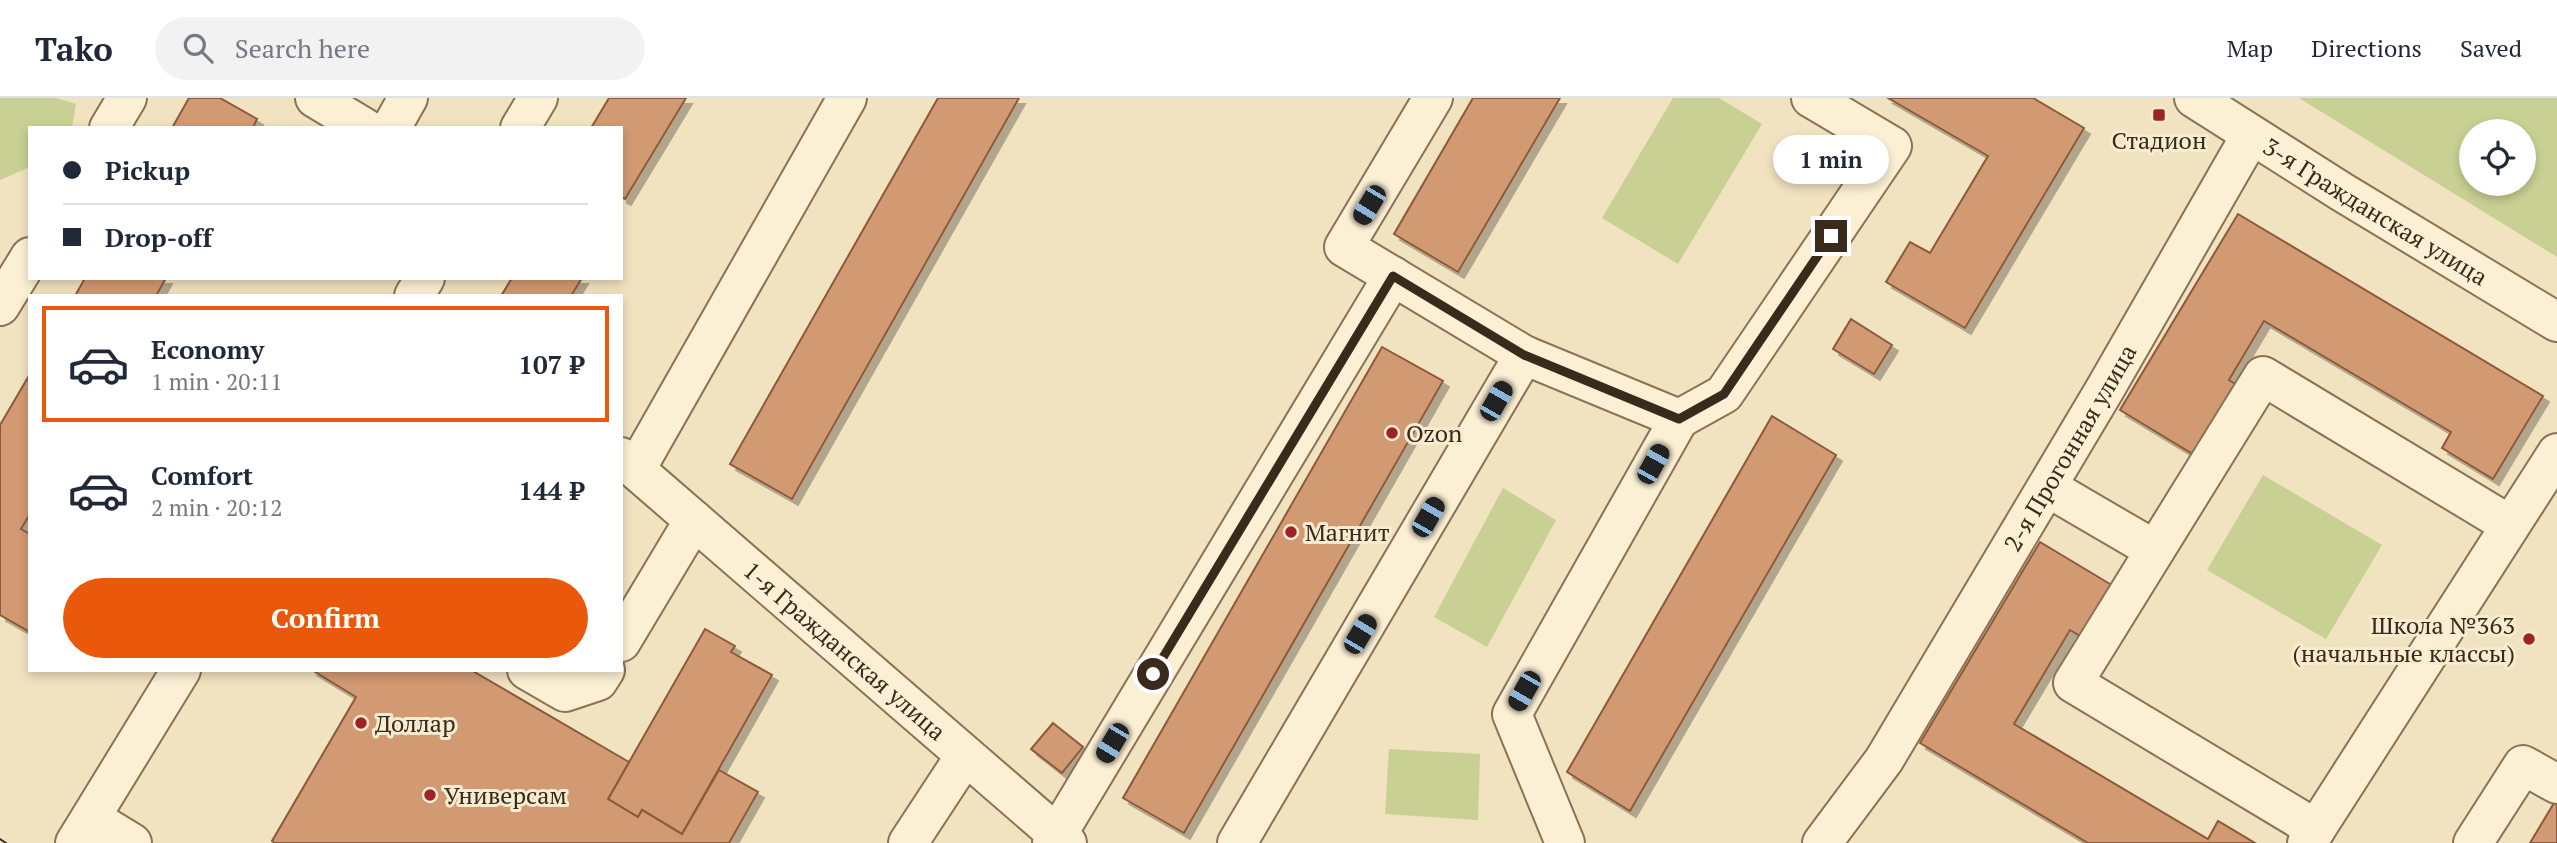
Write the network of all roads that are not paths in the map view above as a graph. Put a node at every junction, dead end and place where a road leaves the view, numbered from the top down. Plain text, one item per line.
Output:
1 (127, 98) edge
2 (315, 98) edge
3 (408, 98) edge
4 (538, 98) edge
5 (847, 98) edge
6 (1433, 98) edge
7 (1811, 98) edge
8 (2194, 98) edge
9 (110, 126) edge
10 (362, 126) edge
11 (392, 126) edge
12 (521, 126) edge
13 (2251, 135) junction
14 (28, 260) edge
15 (1393, 276) junction
16 (0, 306) edge
17 (2557, 322) edge
18 (1524, 355) junction
19 (1679, 419) junction
20 (2557, 453) edge
21 (628, 463) edge
22 (2047, 487) junction
23 (694, 520) junction
24 (2510, 525) junction
25 (2155, 551) junction
26 (623, 639) edge
27 (180, 672) edge
28 (530, 672) edge
29 (603, 672) edge
30 (965, 756) junction
31 (2557, 784) edge
32 (83, 830) edge
33 (2312, 836) edge
34 (1059, 840) edge
35 (132, 843) edge
36 (908, 843) edge
37 (1237, 843) edge
38 (1565, 843) edge
39 (1822, 843) edge
40 (2473, 843) edge

1 - 9 street
2 - 10 street
3 - 11 street
4 - 12 street
5 - 21 street
6 - 15 street
7 - 19 street
8 - 13 street, 3-я Гражданская улица
13 - 17 street, 3-я Гражданская улица
13 - 22 street, 2-я Прогонная улица
14 - 16 street
15 - 18 street
15 - 34 street
18 - 19 street
18 - 37 street
19 - 38 street
20 - 24 street
21 - 23 street, 1-я Гражданская улица
22 - 25 street
22 - 39 street, 2-я Прогонная улица
23 - 26 street
23 - 30 street, 1-я Гражданская улица
24 - 25 street
24 - 33 street
25 - 33 street
27 - 32 street
28 - 29 street
30 - 34 street, 1-я Гражданская улица
30 - 36 street
31 - 40 street
32 - 35 street

